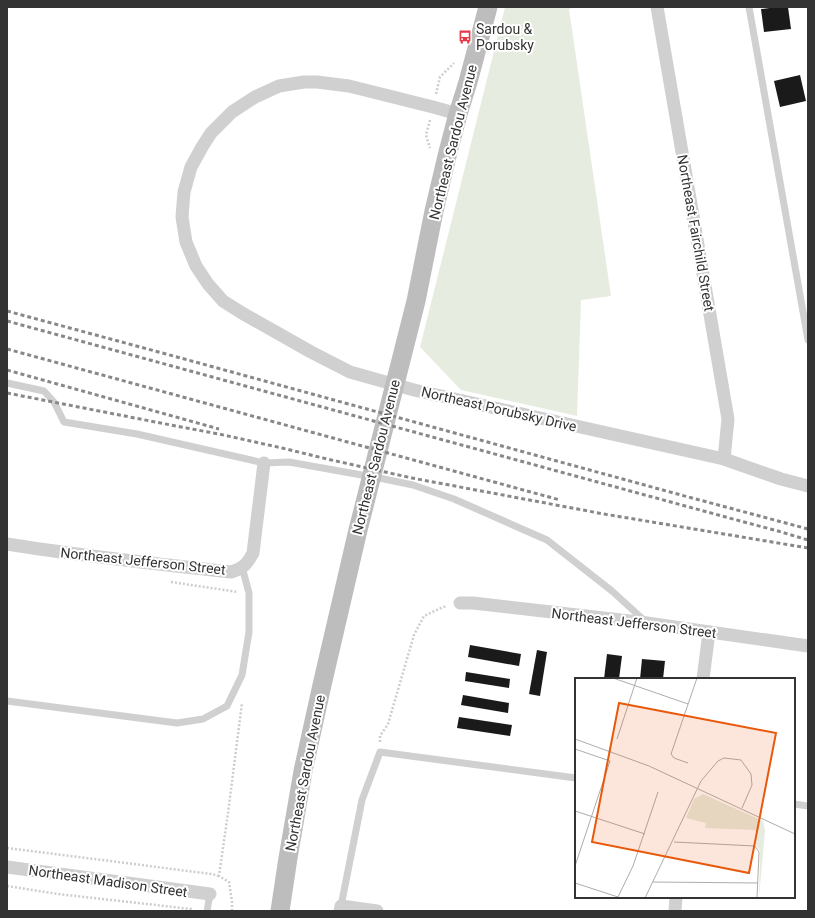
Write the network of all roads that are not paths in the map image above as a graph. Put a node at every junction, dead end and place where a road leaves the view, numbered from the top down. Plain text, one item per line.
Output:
1 (488, 7) edge
2 (657, 7) edge
3 (749, 7) edge
4 (458, 114) junction
5 (808, 340) edge
6 (7, 383) edge
7 (724, 459) junction
8 (264, 463) junction
9 (808, 486) edge
10 (7, 544) edge
11 (242, 567) junction
12 (460, 603) road end
13 (647, 623) junction
14 (709, 632) junction
15 (808, 646) edge
16 (703, 678) edge
17 (7, 701) edge
18 (575, 778) edge
19 (795, 804) edge
20 (808, 806) edge
21 (7, 867) edge
22 (210, 894) joint
23 (676, 898) edge
24 (340, 908) edge
25 (207, 911) edge
26 (280, 911) edge
27 (377, 911) edge
28 (675, 911) edge

1 - 4 main road, Northeast Sardou Avenue
2 - 7 street, Northeast Fairchild Street
3 - 5 lane
4 - 7 street, Northeast Porubsky Drive
4 - 26 main road, Northeast Sardou Avenue
6 - 8 lane
7 - 9 street, Northeast Porubsky Drive
8 - 11 street, Northeast Jefferson Street
8 - 13 lane
10 - 11 street, Northeast Jefferson Street
11 - 17 lane
12 - 13 street, Northeast Jefferson Street
13 - 14 street, Northeast Jefferson Street
14 - 15 street, Northeast Jefferson Street
14 - 16 street
18 - 24 lane
19 - 20 lane
21 - 22 street, Northeast Madison Street
22 - 25 lane
23 - 28 street
24 - 27 street

